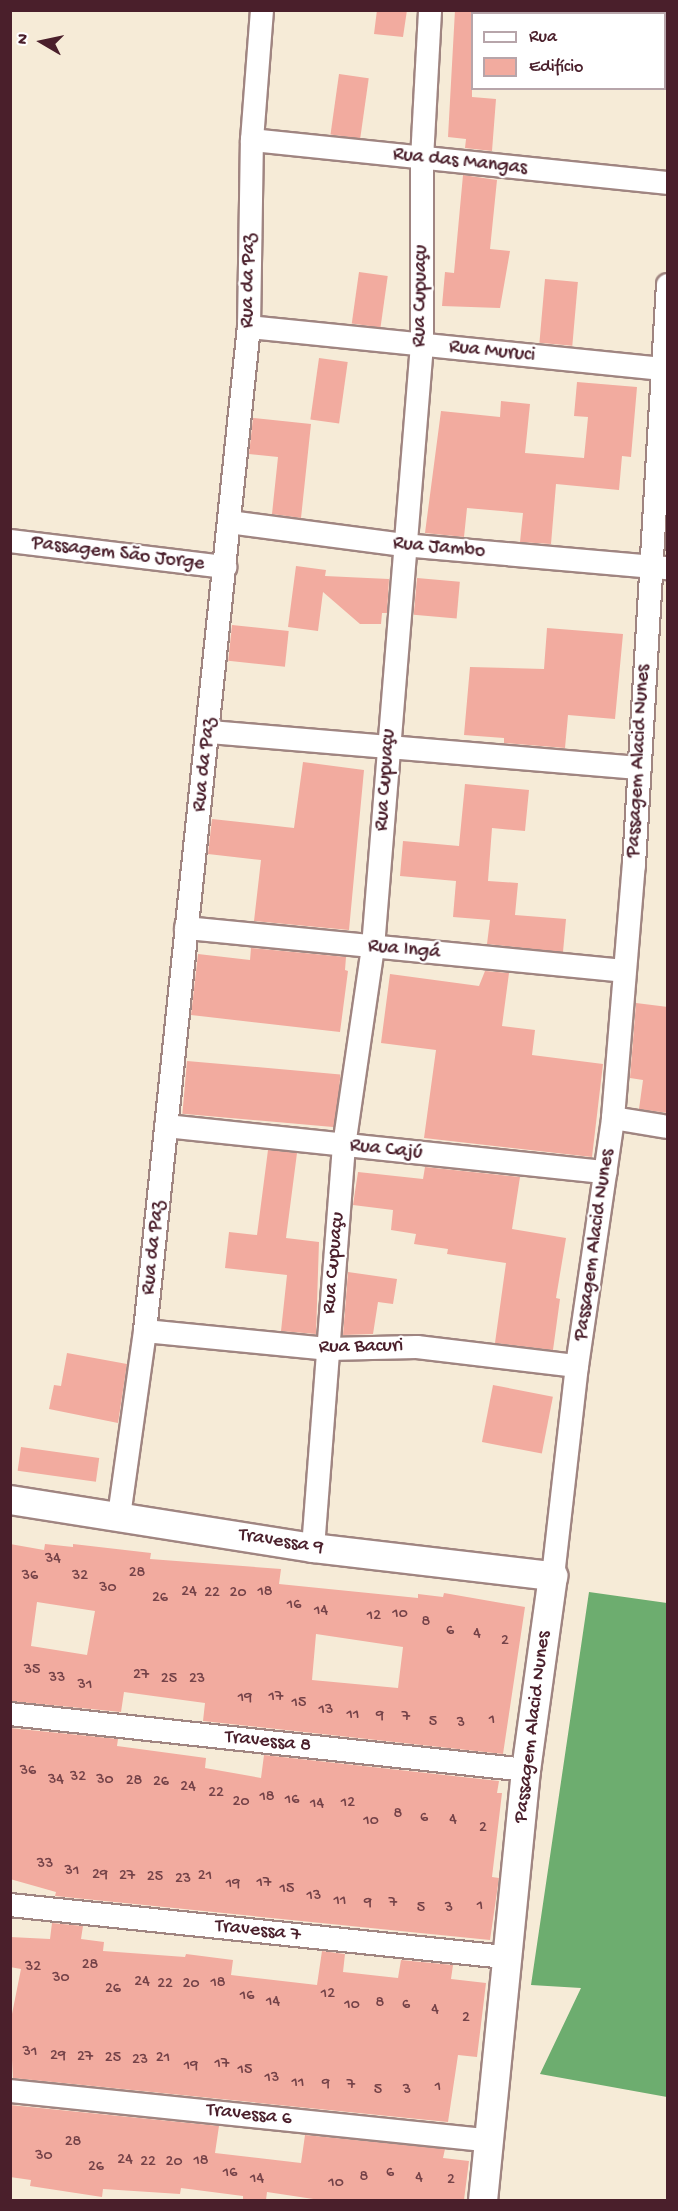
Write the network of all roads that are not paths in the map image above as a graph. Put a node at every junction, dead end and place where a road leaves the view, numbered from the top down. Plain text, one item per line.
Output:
1 (262, 10) edge
2 (430, 10) edge
3 (252, 140) junction
4 (422, 159) junction
5 (668, 183) edge
6 (668, 285) edge
7 (249, 327) junction
8 (422, 345) junction
9 (664, 369) junction
10 (229, 522) junction
11 (10, 541) edge
12 (403, 545) junction
13 (225, 567) junction
14 (659, 567) edge
15 (209, 732) junction
16 (388, 747) junction
17 (639, 768) junction
18 (186, 928) junction
19 (373, 947) junction
20 (623, 971) junction
21 (613, 1118) junction
22 (166, 1126) junction
23 (668, 1127) edge
24 (344, 1146) junction
25 (606, 1172) junction
26 (146, 1331) junction
27 (327, 1349) junction
28 (577, 1366) junction
29 (10, 1500) edge
30 (119, 1516) junction
31 (312, 1548) junction
32 (553, 1576) junction
33 (10, 1714) edge
34 (526, 1770) junction
35 (10, 1905) edge
36 (506, 1958) junction
37 (10, 2091) edge
38 (487, 2140) junction
39 (483, 2200) edge

1 - 3 street, Rua da Paz
2 - 4 street, Rua Cupuaçu
3 - 4 street, Rua das Mangas
3 - 7 street, Rua da Paz
4 - 5 street, Rua das Mangas
4 - 8 street, Rua Cupuaçu
6 - 9 street, Passagem Alacid Nunes
7 - 8 street, Rua Muruci
7 - 10 street, Rua da Paz
8 - 9 street, Rua Muruci
8 - 12 street, Rua Cupuaçu
9 - 14 street, Passagem Alacid Nunes
10 - 12 street, Rua Jambo
10 - 13 street, Rua da Paz
11 - 13 street, Passagem São Jorge
12 - 14 street, Rua Jambo
12 - 16 street, Rua Cupuaçu
13 - 15 street, Rua da Paz
14 - 17 street, Passagem Alacid Nunes
15 - 16 street
15 - 18 street, Rua da Paz
16 - 17 street
16 - 19 street, Rua Cupuaçu
17 - 20 street, Passagem Alacid Nunes
18 - 19 street, Rua Ingá
18 - 22 street, Rua da Paz
19 - 20 street, Rua Ingá
19 - 24 street, Rua Cupuaçu
20 - 21 street, Passagem Alacid Nunes
21 - 23 street
21 - 25 street, Passagem Alacid Nunes
22 - 24 street, Rua Cajú
22 - 26 street, Rua da Paz
24 - 25 street, Rua Cajú
24 - 27 street, Rua Cupuaçu
25 - 28 street, Passagem Alacid Nunes
26 - 27 street, Rua Bacuri
26 - 30 street, Rua da Paz
27 - 28 street, Rua Bacuri
27 - 31 street, Rua Cupuaçu
28 - 32 street, Passagem Alacid Nunes
29 - 30 street, Travessa 9
30 - 31 street, Travessa 9
31 - 32 street, Travessa 9
32 - 34 street, Passagem Alacid Nunes
33 - 34 street, Travessa 8
34 - 36 street, Passagem Alacid Nunes
35 - 36 street, Travessa 7
36 - 38 street, Passagem Alacid Nunes
37 - 38 street, Travessa 6
38 - 39 street, Passagem Alacid Nunes

